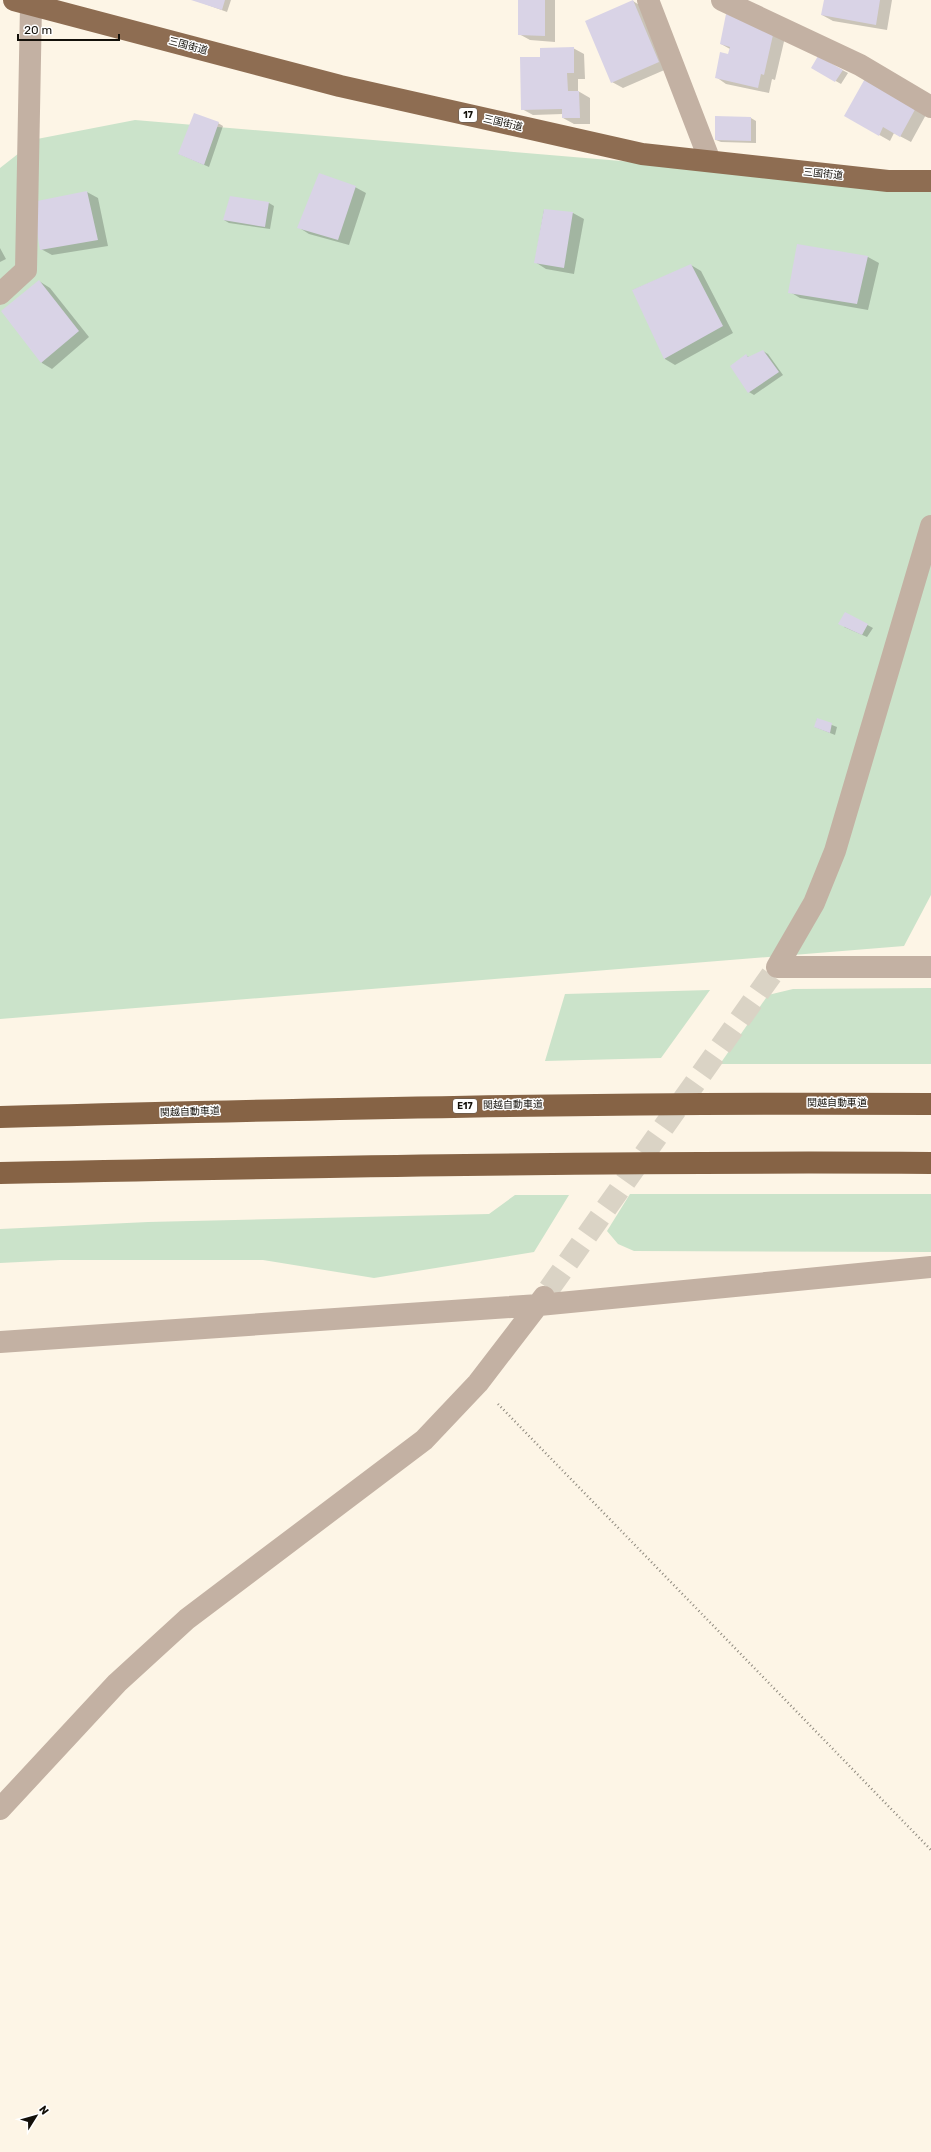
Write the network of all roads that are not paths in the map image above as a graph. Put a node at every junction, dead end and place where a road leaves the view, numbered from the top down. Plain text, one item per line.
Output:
1 (648, 0) edge
2 (722, 0) edge
3 (22, 2) edge
4 (931, 107) edge
5 (710, 161) junction
6 (931, 181) edge
7 (0, 294) edge
8 (931, 526) edge
9 (931, 967) edge
10 (931, 1104) edge
11 (0, 1117) edge
12 (931, 1163) edge
13 (0, 1173) edge
14 (931, 1268) edge
15 (544, 1297) junction
16 (0, 1342) edge
17 (0, 1810) edge

1 - 5 street
2 - 4 street
3 - 5 highway, 三国街道 / 17
3 - 7 street
5 - 6 highway, 三国街道 / 17
8 - 9 street
10 - 11 highway, 関越自動車道 / E17
12 - 13 highway
14 - 15 street
15 - 16 street
15 - 17 street

